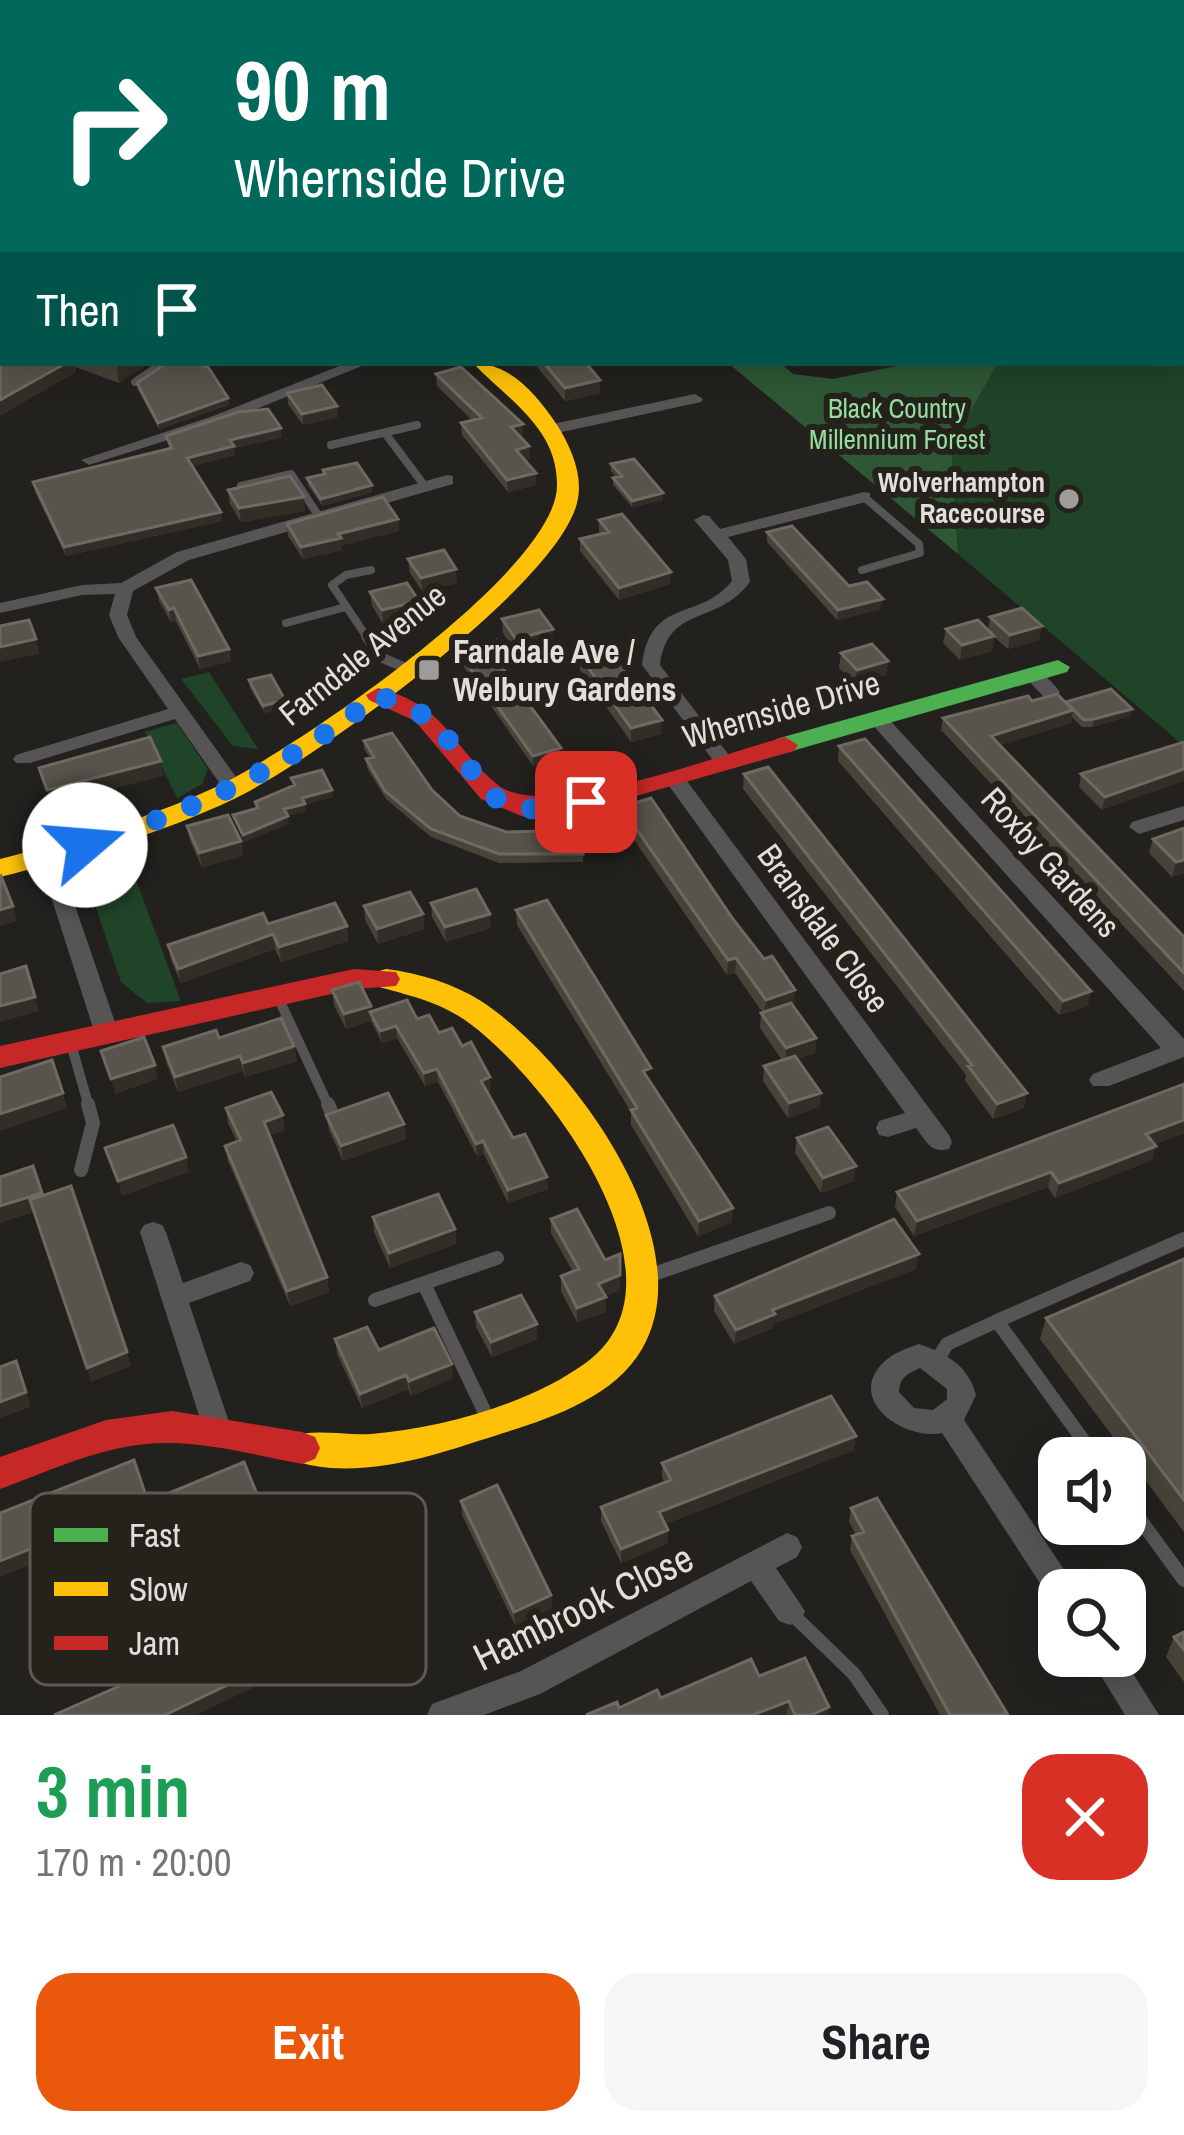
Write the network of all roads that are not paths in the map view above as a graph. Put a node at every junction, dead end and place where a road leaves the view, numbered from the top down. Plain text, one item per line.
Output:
1 (159, 366) edge
2 (353, 366) edge
3 (488, 366) edge
4 (135, 382) edge
5 (695, 399) dead end
6 (417, 425) dead end
7 (548, 430) junction
8 (115, 431) dead end
9 (385, 433) junction
10 (332, 445) dead end
11 (127, 449) junction
12 (89, 460) dead end
13 (447, 480) dead end
14 (241, 486) edge
15 (428, 492) junction
16 (864, 497) joint
17 (320, 518) junction
18 (371, 570) dead end
19 (862, 570) dead end
20 (125, 588) junction
21 (346, 607) junction
22 (0, 608) edge
23 (286, 623) dead end
24 (406, 668) junction
25 (1047, 678) dead end
26 (378, 695) junction
27 (177, 712) junction
28 (877, 718) junction
29 (23, 759) dead end
30 (725, 763) junction
31 (674, 778) junction
32 (233, 789) junction
33 (1184, 813) edge
34 (1139, 827) dead end
35 (48, 856) junction
36 (0, 868) edge
37 (277, 995) junction
38 (106, 1034) junction
39 (70, 1041) junction
40 (1180, 1049) edge
41 (0, 1057) edge
42 (1101, 1080) dead end
43 (331, 1111) edge
44 (921, 1117) junction
45 (888, 1128) dead end
46 (940, 1142) dead end
47 (81, 1171) dead end
48 (829, 1213) dead end
49 (153, 1232) dead end
50 (1184, 1239) edge
51 (497, 1258) dead end
52 (241, 1273) dead end
53 (645, 1276) junction
54 (424, 1284) junction
55 (177, 1297) junction
56 (375, 1300) dead end
57 (997, 1321) junction
58 (937, 1360) junction
59 (948, 1419) junction
60 (489, 1421) junction
61 (218, 1431) junction
62 (1081, 1437) edge
63 (0, 1473) edge
64 (1146, 1528) edge
65 (788, 1547) dead end
66 (755, 1564) junction
67 (1047, 1569) edge
68 (1184, 1580) edge
69 (790, 1611) joint
70 (1118, 1677) edge
71 (443, 1715) edge
72 (882, 1715) edge
73 (1143, 1715) edge

1 - 4 lane
2 - 11 street
3 - 7 street, Farndale Avenue
5 - 7 street
6 - 9 lane
7 - 24 street, Farndale Avenue
8 - 11 street
9 - 10 lane
9 - 15 lane
11 - 12 street
13 - 15 street
14 - 17 lane
15 - 17 street
16 - 19 lane
16 - 30 street
17 - 20 street
18 - 21 lane
20 - 22 street
20 - 27 street
21 - 23 lane
21 - 24 lane
24 - 26 street, Farndale Avenue
25 - 28 street, Whernside Drive
26 - 31 street, Whernside Drive
26 - 32 street, Farndale Avenue
27 - 29 street
27 - 32 street
28 - 30 street, Whernside Drive
28 - 40 street, Roxby Gardens
30 - 31 street, Whernside Drive
31 - 44 street, Bransdale Close
32 - 35 street, Farndale Avenue
33 - 34 street
35 - 36 street, Farndale Avenue
35 - 38 street
37 - 38 street
37 - 43 lane
37 - 53 street
38 - 39 street
39 - 41 street
39 - 47 lane
40 - 42 street, Roxby Gardens
44 - 45 street
44 - 46 street, Bransdale Close
48 - 53 lane
49 - 55 street
50 - 57 lane
51 - 54 lane
52 - 55 street
53 - 60 street
54 - 56 lane
54 - 60 lane
55 - 61 street
57 - 58 lane
57 - 62 lane
58 - 59 street
58 - 59 street
59 - 67 street
60 - 61 street
61 - 63 street
64 - 68 lane
65 - 66 street, Hambrook Close
66 - 69 street
66 - 71 street, Hambrook Close
69 - 72 lane
70 - 73 street

